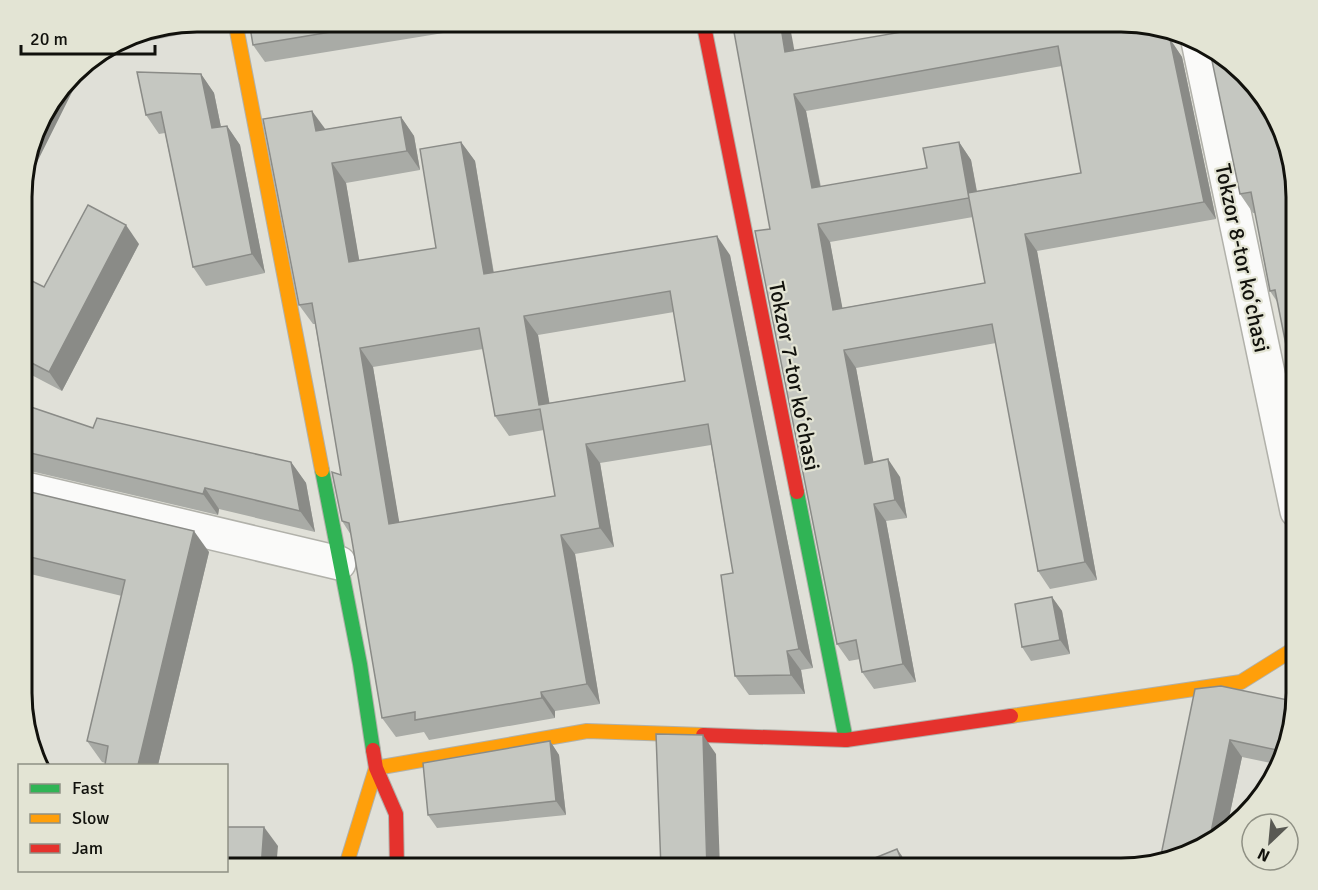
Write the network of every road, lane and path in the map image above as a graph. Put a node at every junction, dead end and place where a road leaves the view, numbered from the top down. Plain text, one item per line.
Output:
1 (237, 32) edge
2 (705, 32) edge
3 (1200, 52) edge
4 (1286, 459) edge
5 (31, 490) edge
6 (339, 563) junction
7 (1286, 653) edge
8 (846, 740) junction
9 (376, 768) junction
10 (348, 858) edge
11 (397, 858) edge

1 - 6 street
2 - 8 street, Tokzor 7-tor koʻchasi
3 - 4 street, Tokzor 8-tor koʻchasi
5 - 6 street
6 - 9 street
7 - 8 street
8 - 9 street
9 - 10 street
9 - 11 street

